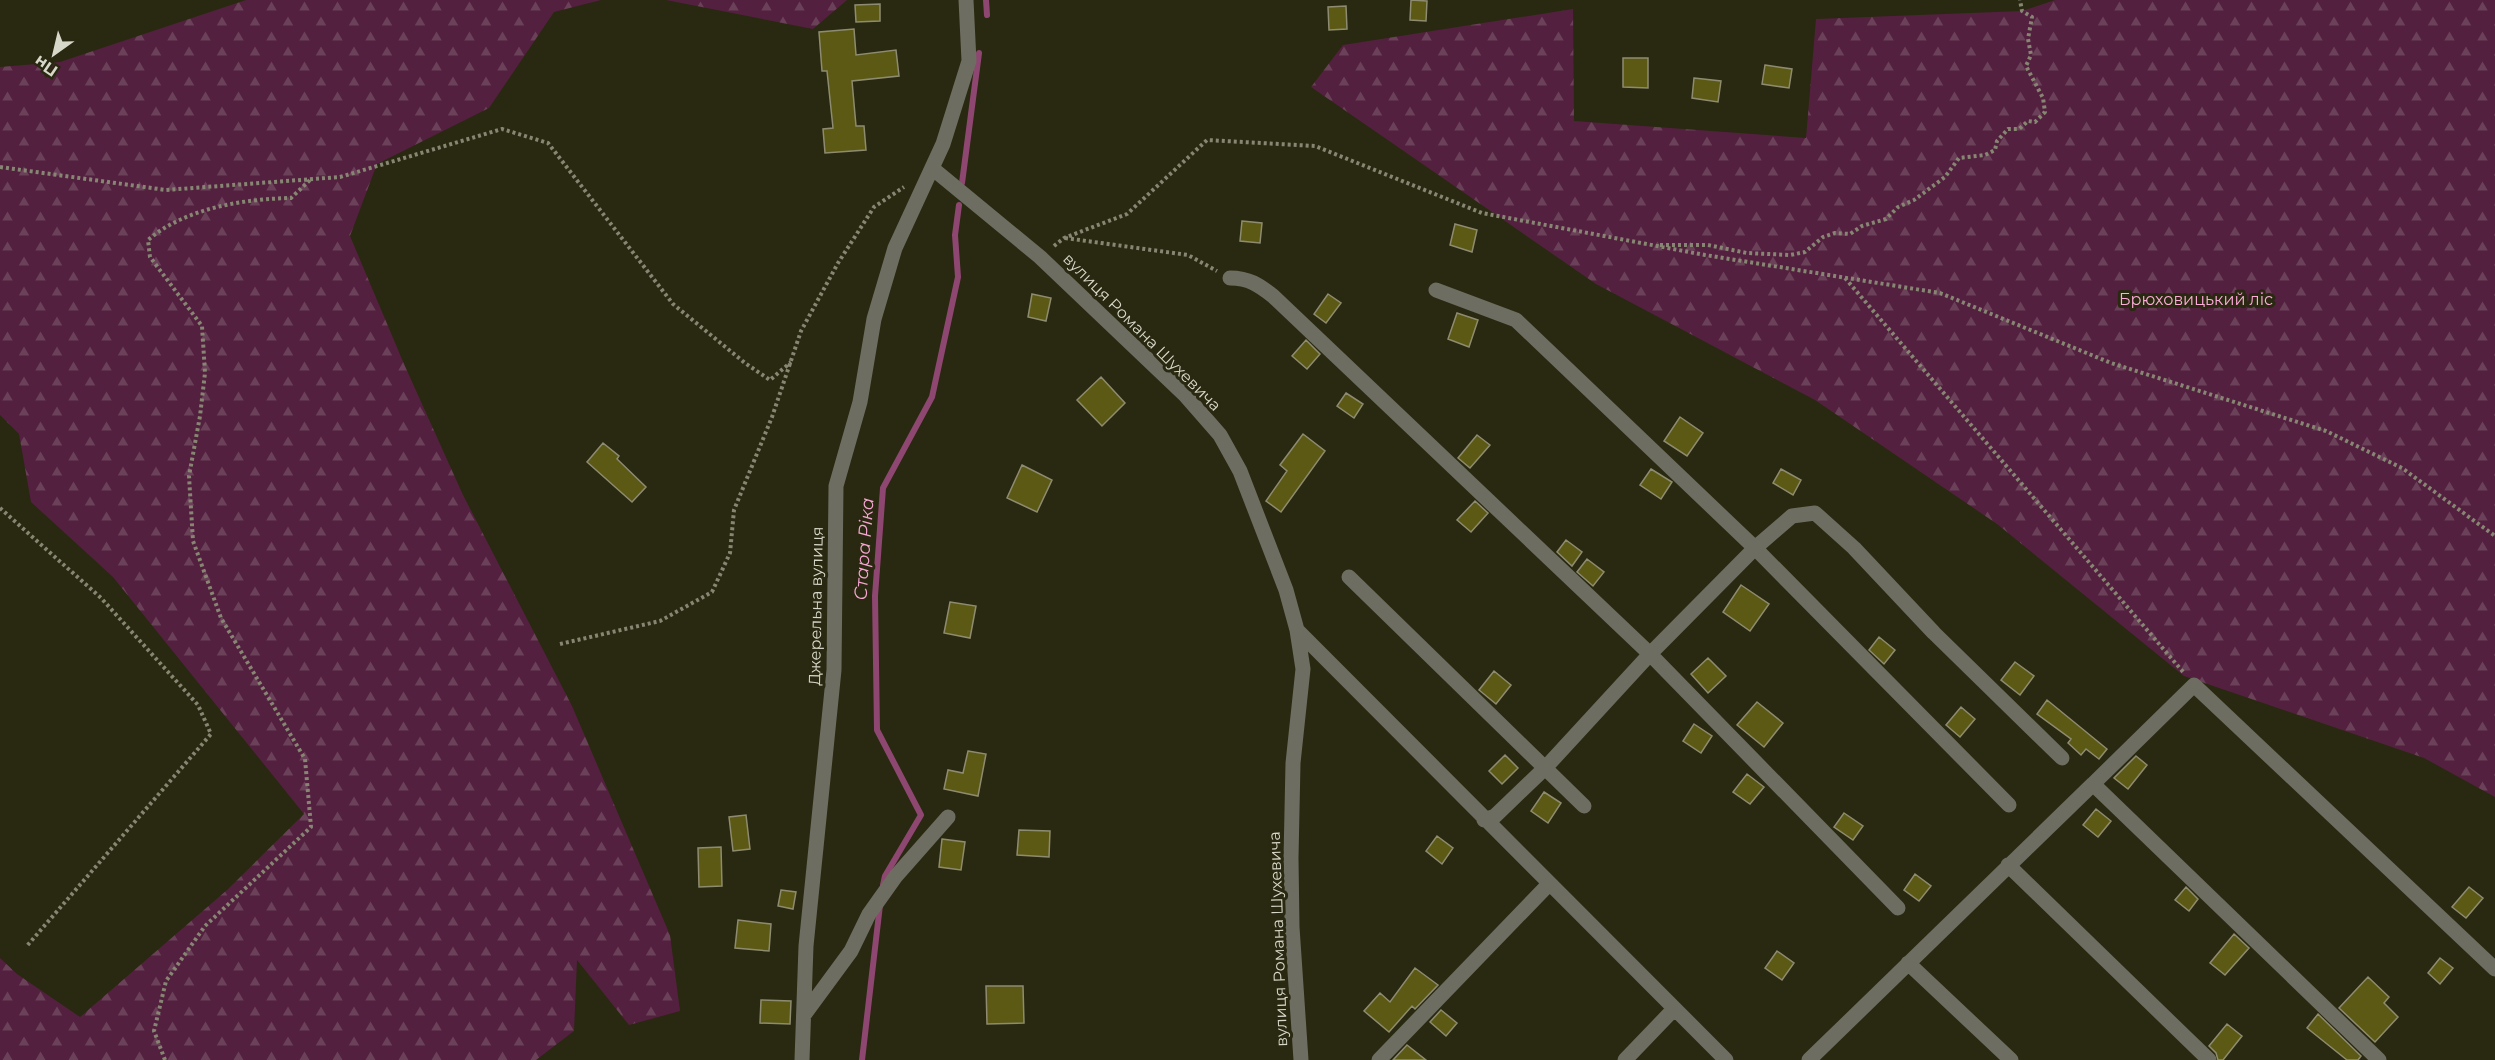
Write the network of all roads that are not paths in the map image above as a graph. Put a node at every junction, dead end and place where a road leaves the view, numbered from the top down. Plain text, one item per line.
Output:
1 (966, 0) edge
2 (932, 168) junction
3 (1230, 278) road end
4 (1436, 290) dead end
5 (1755, 548) junction
6 (1349, 577) dead end
7 (1297, 630) junction
8 (1650, 654) junction
9 (2062, 758) dead end
10 (1546, 767) junction
11 (2093, 784) junction
12 (2009, 805) dead end
13 (1584, 806) dead end
14 (948, 817) dead end
15 (1484, 820) junction
16 (2008, 865) junction
17 (1548, 884) junction
18 (1898, 908) dead end
19 (1908, 963) junction
20 (2495, 969) edge
21 (1674, 1009) junction
22 (804, 1014) junction
23 (1819, 1057) edge
24 (802, 1060) edge
25 (1301, 1060) edge
26 (1379, 1060) edge
27 (1625, 1060) edge
28 (1726, 1060) edge
29 (2011, 1060) edge
30 (2209, 1060) edge
31 (2379, 1060) edge

1 - 2 street, Джерельна вулиця
2 - 7 street, вулиця Романа Шухевича
2 - 22 street, Джерельна вулиця
3 - 8 street
4 - 5 street
5 - 8 street
5 - 9 street
5 - 12 street
6 - 10 street
7 - 15 street
7 - 25 street, вулиця Романа Шухевича
8 - 10 street
8 - 18 street
10 - 13 street
10 - 15 street
11 - 16 street
11 - 20 street
11 - 31 street
14 - 22 street
15 - 17 street
16 - 19 street
16 - 30 street
17 - 21 street
17 - 26 street
19 - 23 street
19 - 29 street
21 - 27 street
21 - 28 street
22 - 24 street, Джерельна вулиця

